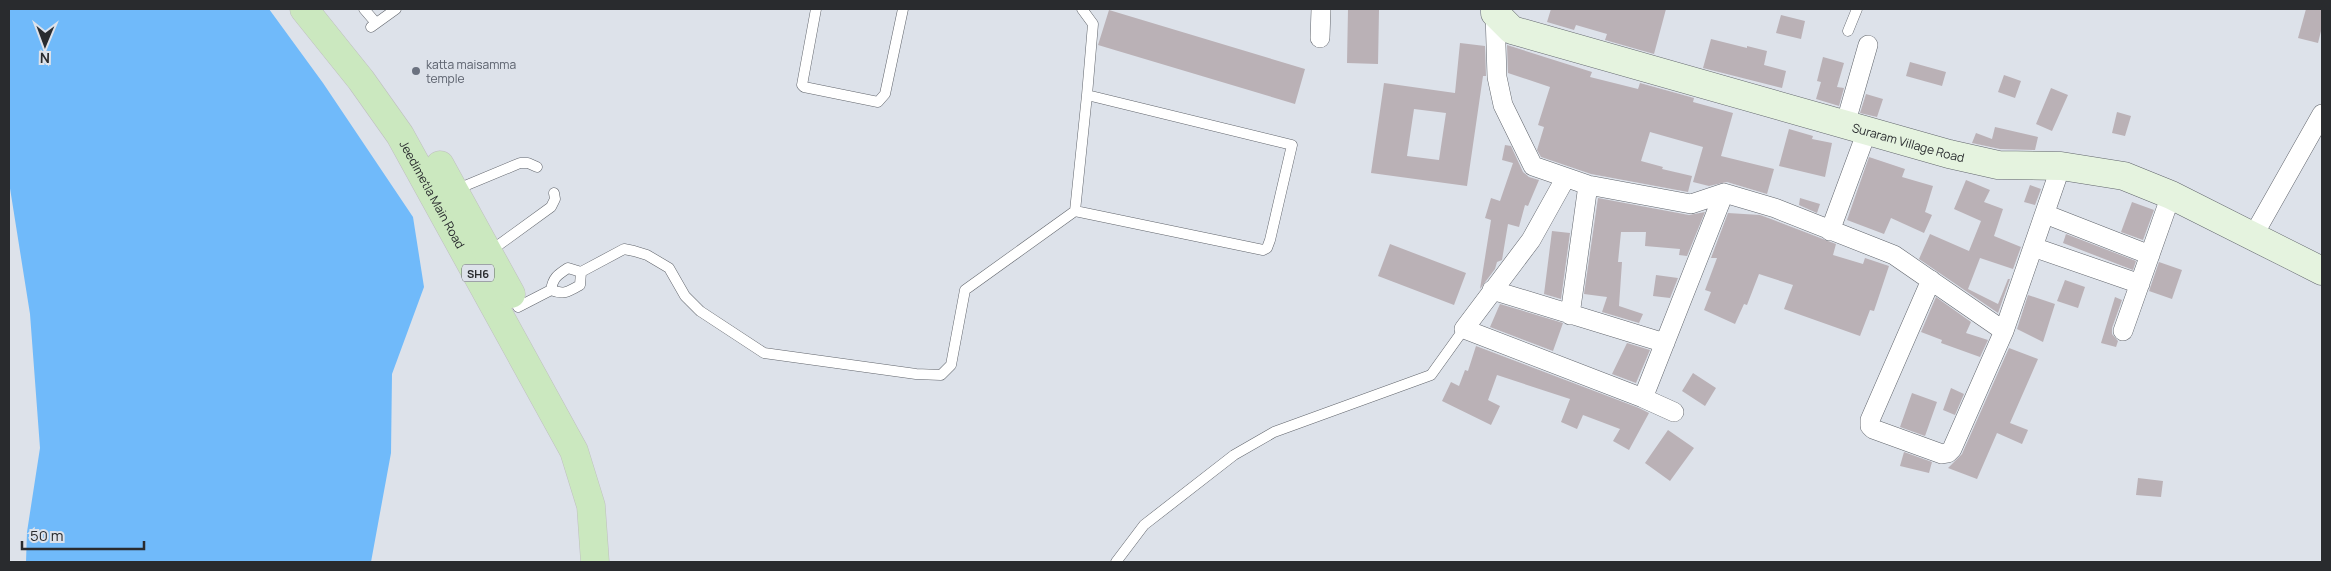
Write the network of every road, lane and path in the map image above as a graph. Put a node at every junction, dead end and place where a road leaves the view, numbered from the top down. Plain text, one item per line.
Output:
1 (304, 9) edge
2 (326, 9) edge
3 (364, 9) edge
4 (396, 9) edge
5 (816, 9) edge
6 (903, 9) edge
7 (1082, 9) edge
8 (1321, 9) edge
9 (1857, 9) edge
10 (1495, 11) edge
11 (1848, 31) dead end
12 (1320, 38) dead end
13 (1868, 45) dead end
14 (1087, 95) junction
15 (2322, 114) edge
16 (1856, 128) junction
17 (2061, 166) junction
18 (537, 167) dead end
19 (1565, 179) junction
20 (1588, 185) junction
21 (454, 190) junction
22 (554, 193) dead end
23 (1724, 193) junction
24 (2171, 195) junction
25 (1075, 211) junction
26 (2045, 214) junction
27 (1830, 231) junction
28 (2253, 236) junction
29 (2033, 247) junction
30 (489, 253) junction
31 (2150, 255) junction
32 (2322, 271) edge
33 (581, 272) junction
34 (1931, 280) junction
35 (2140, 284) junction
36 (551, 290) junction
37 (1492, 290) junction
38 (518, 307) junction
39 (1570, 315) junction
40 (1464, 329) junction
41 (2004, 331) junction
42 (2124, 331) dead end
43 (1664, 342) junction
44 (1643, 398) junction
45 (1674, 412) dead end
46 (595, 562) edge
47 (614, 562) edge
48 (1116, 562) edge

1 - 46 main road, Jeedimetla Main Road / SH6
2 - 21 main road, Jeedimetla Main Road / SH6
3 - 4 lane
5 - 6 lane
7 - 14 lane
8 - 12 street
9 - 11 lane
10 - 16 main road, Suraram Village Road
10 - 19 street
13 - 16 street
14 - 25 lane
14 - 25 lane
15 - 28 street
16 - 17 main road, Suraram Village Road
16 - 27 street
17 - 24 main road, Suraram Village Road
17 - 26 street
18 - 21 lane
19 - 20 street
19 - 37 street
20 - 23 street
20 - 39 street
21 - 30 main road, Jeedimetla Main Road / SH6
22 - 30 lane
23 - 27 street
23 - 43 street
24 - 28 main road, Suraram Village Road
24 - 31 street
25 - 33 lane
26 - 29 street
26 - 31 street
27 - 34 street
28 - 32 main road, Suraram Village Road
29 - 35 street
29 - 41 street
30 - 38 main road, Jeedimetla Main Road / SH6
31 - 35 street
33 - 36 lane
33 - 36 lane
34 - 41 street
34 - 41 street
35 - 42 street
36 - 38 lane
37 - 39 street
37 - 40 street
38 - 47 main road, Jeedimetla Main Road / SH6
39 - 43 street
40 - 44 street
40 - 48 lane
43 - 44 street
44 - 45 street

